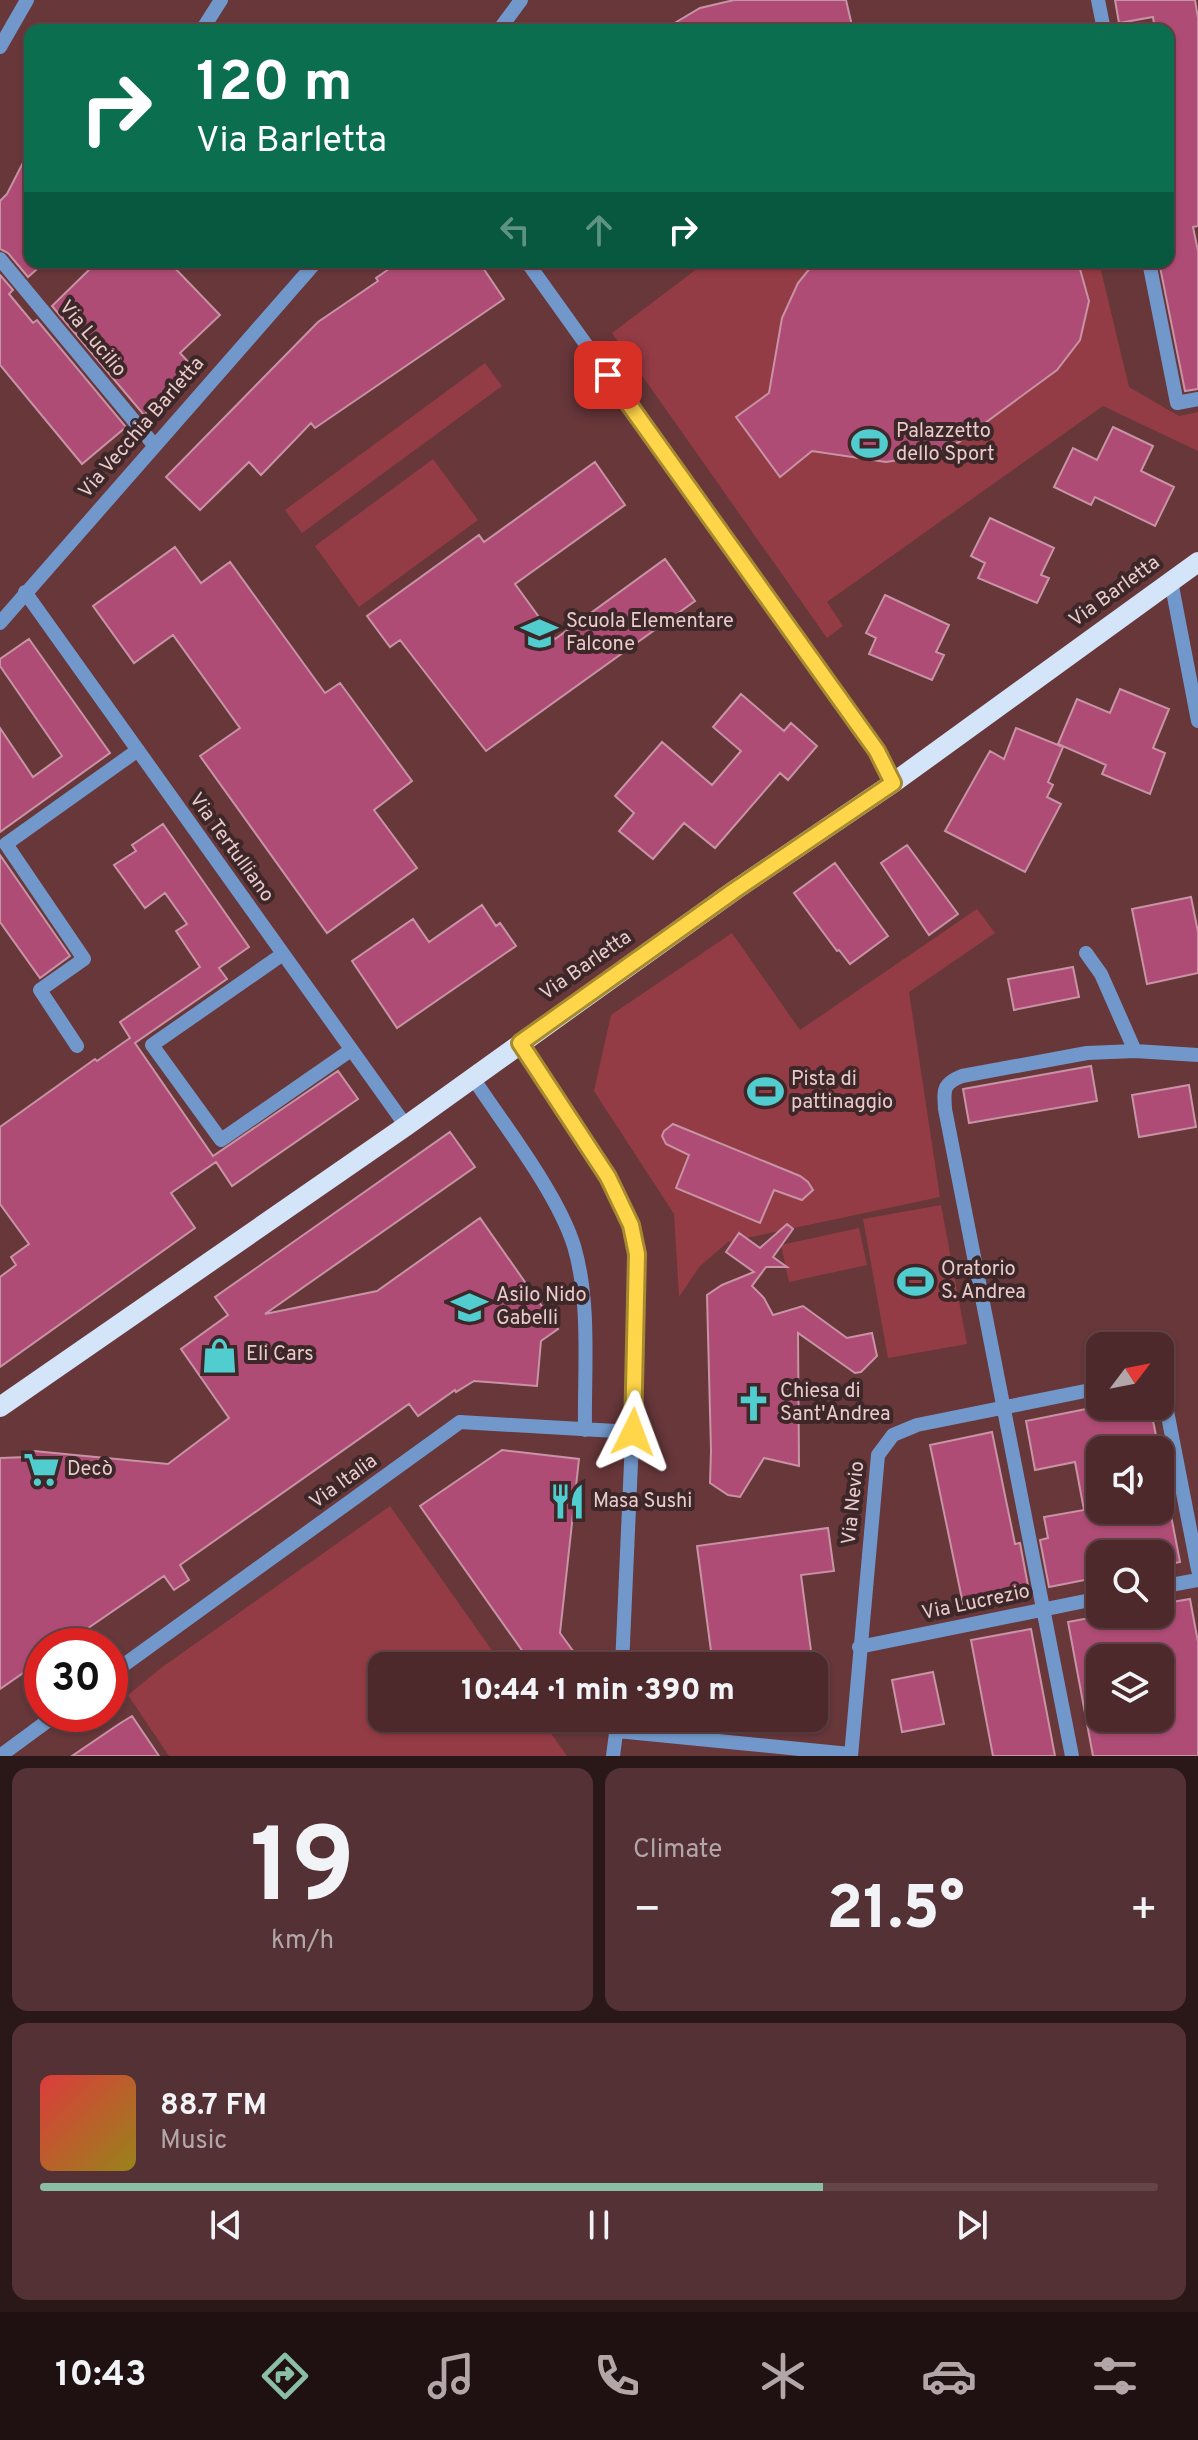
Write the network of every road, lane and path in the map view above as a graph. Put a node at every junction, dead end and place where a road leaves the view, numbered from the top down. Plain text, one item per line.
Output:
1 (27, 0) edge
2 (221, 0) edge
3 (521, 0) edge
4 (1098, 0) edge
5 (206, 24) edge
6 (503, 24) edge
7 (1103, 24) edge
8 (0, 47) edge
9 (0, 259) edge
10 (311, 268) edge
11 (531, 268) edge
12 (1150, 268) edge
13 (1198, 399) edge
14 (154, 445) junction
15 (1198, 562) edge
16 (1171, 581) junction
17 (25, 592) junction
18 (0, 623) edge
19 (1195, 690) edge
20 (1198, 721) edge
21 (138, 750) junction
22 (893, 783) junction
23 (1086, 953) dead end
24 (283, 954) junction
25 (520, 1043) junction
26 (77, 1046) dead end
27 (351, 1050) junction
28 (1135, 1051) junction
29 (1198, 1055) edge
30 (473, 1078) junction
31 (406, 1126) junction
32 (1086, 1391) edge
33 (0, 1407) edge
34 (1005, 1408) junction
35 (1169, 1420) edge
36 (585, 1430) junction
37 (633, 1432) junction
38 (1198, 1570) edge
39 (1198, 1580) edge
40 (1174, 1584) edge
41 (1086, 1601) edge
42 (1042, 1609) junction
43 (859, 1647) junction
44 (623, 1652) edge
45 (128, 1662) edge
46 (33, 1732) edge
47 (617, 1732) edge
48 (672, 1732) edge
49 (850, 1755) edge
50 (0, 1756) edge
51 (613, 1756) edge
52 (1072, 1756) edge

1 - 8 street
2 - 5 street
3 - 6 street
4 - 7 street
9 - 14 street, Via Lucilio
10 - 14 street, Via Vecchia Barletta
11 - 22 street
12 - 13 street
14 - 17 street, Via Vecchia Barletta
15 - 16 main road, Via Barletta
16 - 19 street
16 - 22 main road, Via Barletta
17 - 18 street, Via Vecchia Barletta
17 - 21 street, Via Tertulliano
19 - 20 street
21 - 24 street, Via Tertulliano
21 - 26 street
22 - 25 main road, Via Barletta
23 - 28 street
24 - 27 street, Via Tertulliano
24 - 27 street
25 - 30 main road, Via Barletta
25 - 37 street
27 - 31 street, Via Tertulliano
28 - 29 street
28 - 34 street
30 - 31 main road, Via Barletta
30 - 36 street
31 - 33 main road, Via Barletta
32 - 34 street, Via Nevio
34 - 42 street
34 - 43 street, Via Nevio
35 - 38 street
36 - 37 street, Via Italia
36 - 45 street, Via Italia
37 - 44 street
39 - 40 street
41 - 42 street, Via Lucrezio
42 - 43 street, Via Lucrezio
42 - 52 street
43 - 49 street, Via Nevio
46 - 50 street
47 - 51 street
48 - 49 street

